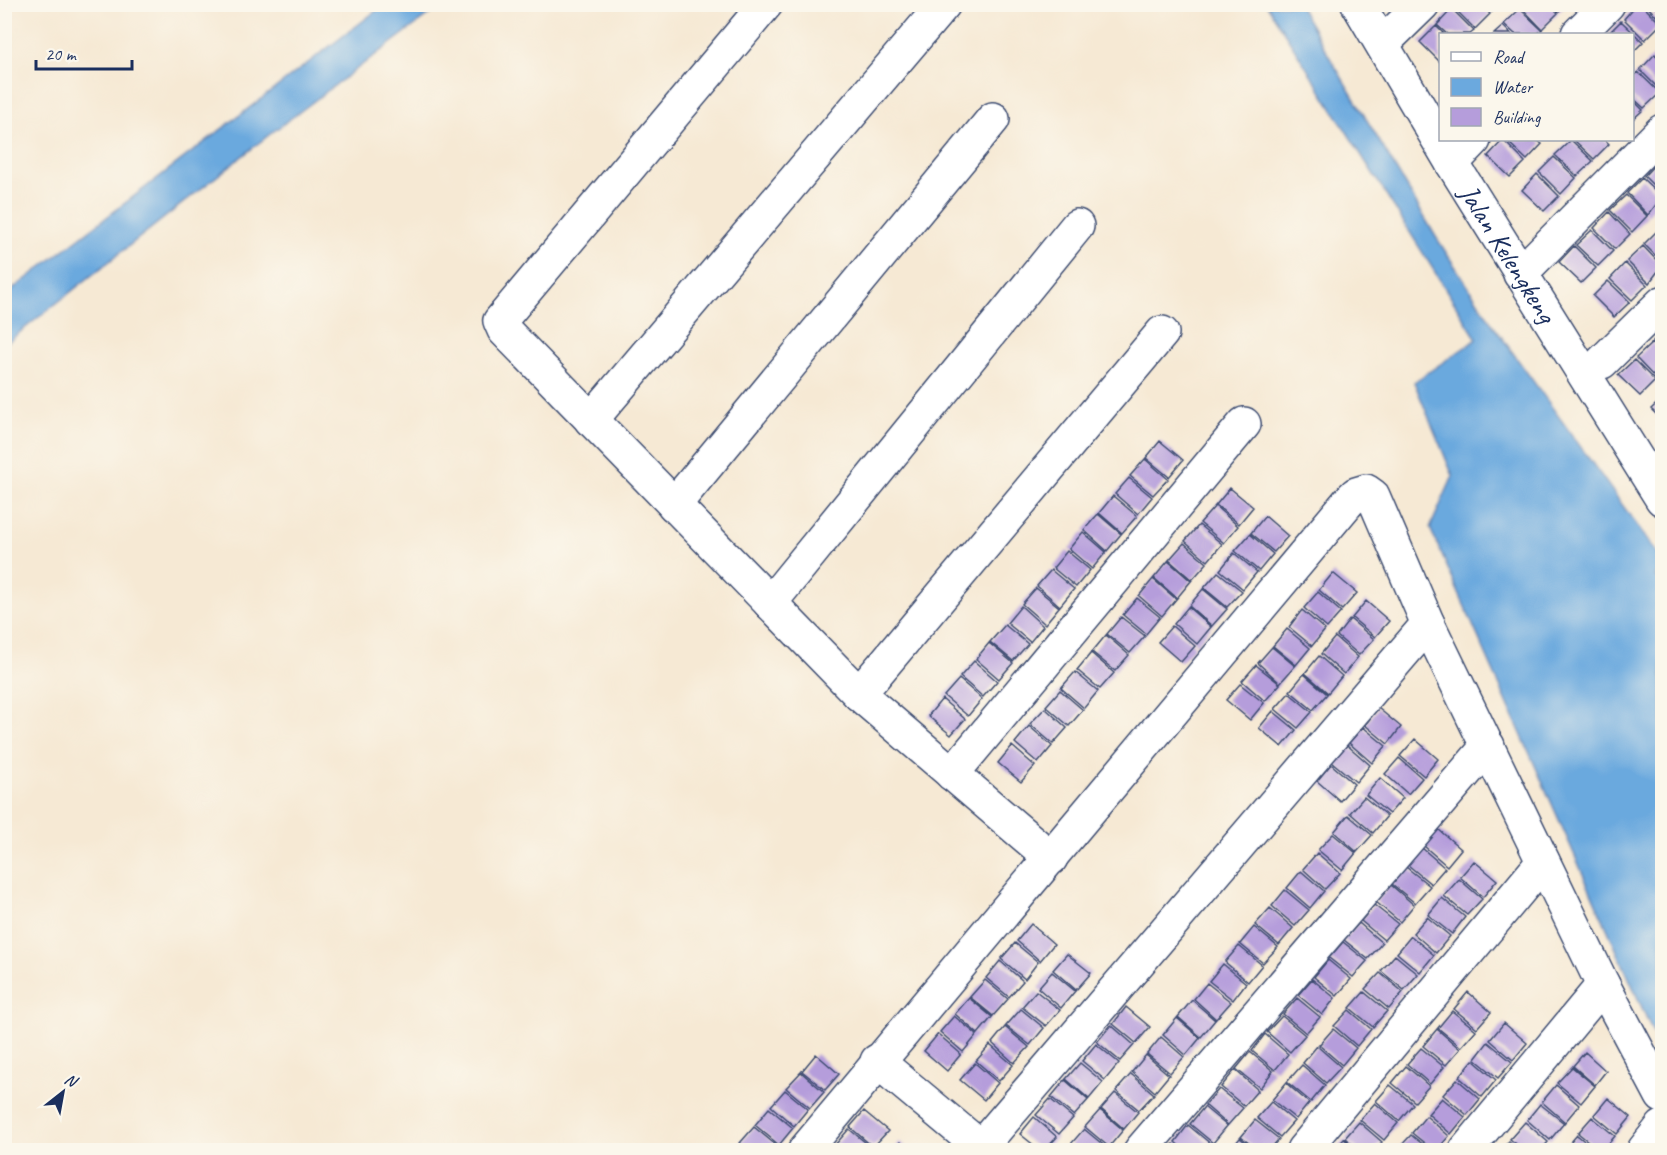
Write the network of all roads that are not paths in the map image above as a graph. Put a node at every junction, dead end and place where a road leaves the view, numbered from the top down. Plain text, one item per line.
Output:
1 (766, 4) edge
2 (944, 4) edge
3 (1358, 4) edge
4 (1423, 4) edge
5 (1608, 4) edge
6 (1579, 33) edge
7 (1383, 43) junction
8 (993, 118) dead end
9 (1662, 131) edge
10 (1439, 140) edge
11 (1439, 141) edge
12 (1473, 141) edge
13 (1452, 163) junction
14 (1077, 226) dead end
15 (1520, 274) junction
16 (1662, 303) edge
17 (1162, 333) dead end
18 (1602, 363) dead end
19 (591, 420) junction
20 (1244, 424) dead end
21 (1662, 499) edge
22 (674, 505) junction
23 (770, 603) junction
24 (1428, 624) junction
25 (859, 694) junction
26 (1488, 746) junction
27 (952, 774) junction
28 (1051, 858) junction
29 (1544, 862) junction
30 (1603, 985) junction
31 (878, 1061) junction
32 (1662, 1096) edge
33 (1662, 1127) edge
34 (805, 1150) edge
35 (981, 1150) edge
36 (1141, 1150) edge
37 (1303, 1150) edge
38 (1466, 1150) edge
39 (1644, 1150) edge

1 - 19 street
2 - 19 street
3 - 7 street, Jalan Kelengkeng
4 - 7 street
5 - 6 street
7 - 10 street, Jalan Kelengkeng
8 - 22 street
9 - 15 street
11 - 13 street, Jalan Kelengkeng
12 - 13 street
13 - 15 street, Jalan Kelengkeng
14 - 23 street
15 - 21 street, Jalan Kelengkeng
16 - 18 street
17 - 25 street
19 - 22 street
20 - 27 street
22 - 23 street
23 - 25 street
24 - 26 street
24 - 28 street
24 - 35 street
25 - 27 street
26 - 29 street
26 - 36 street
27 - 28 street
28 - 31 street
29 - 30 street
29 - 37 street
30 - 32 street
30 - 38 street
31 - 34 street
31 - 35 street
33 - 39 street

